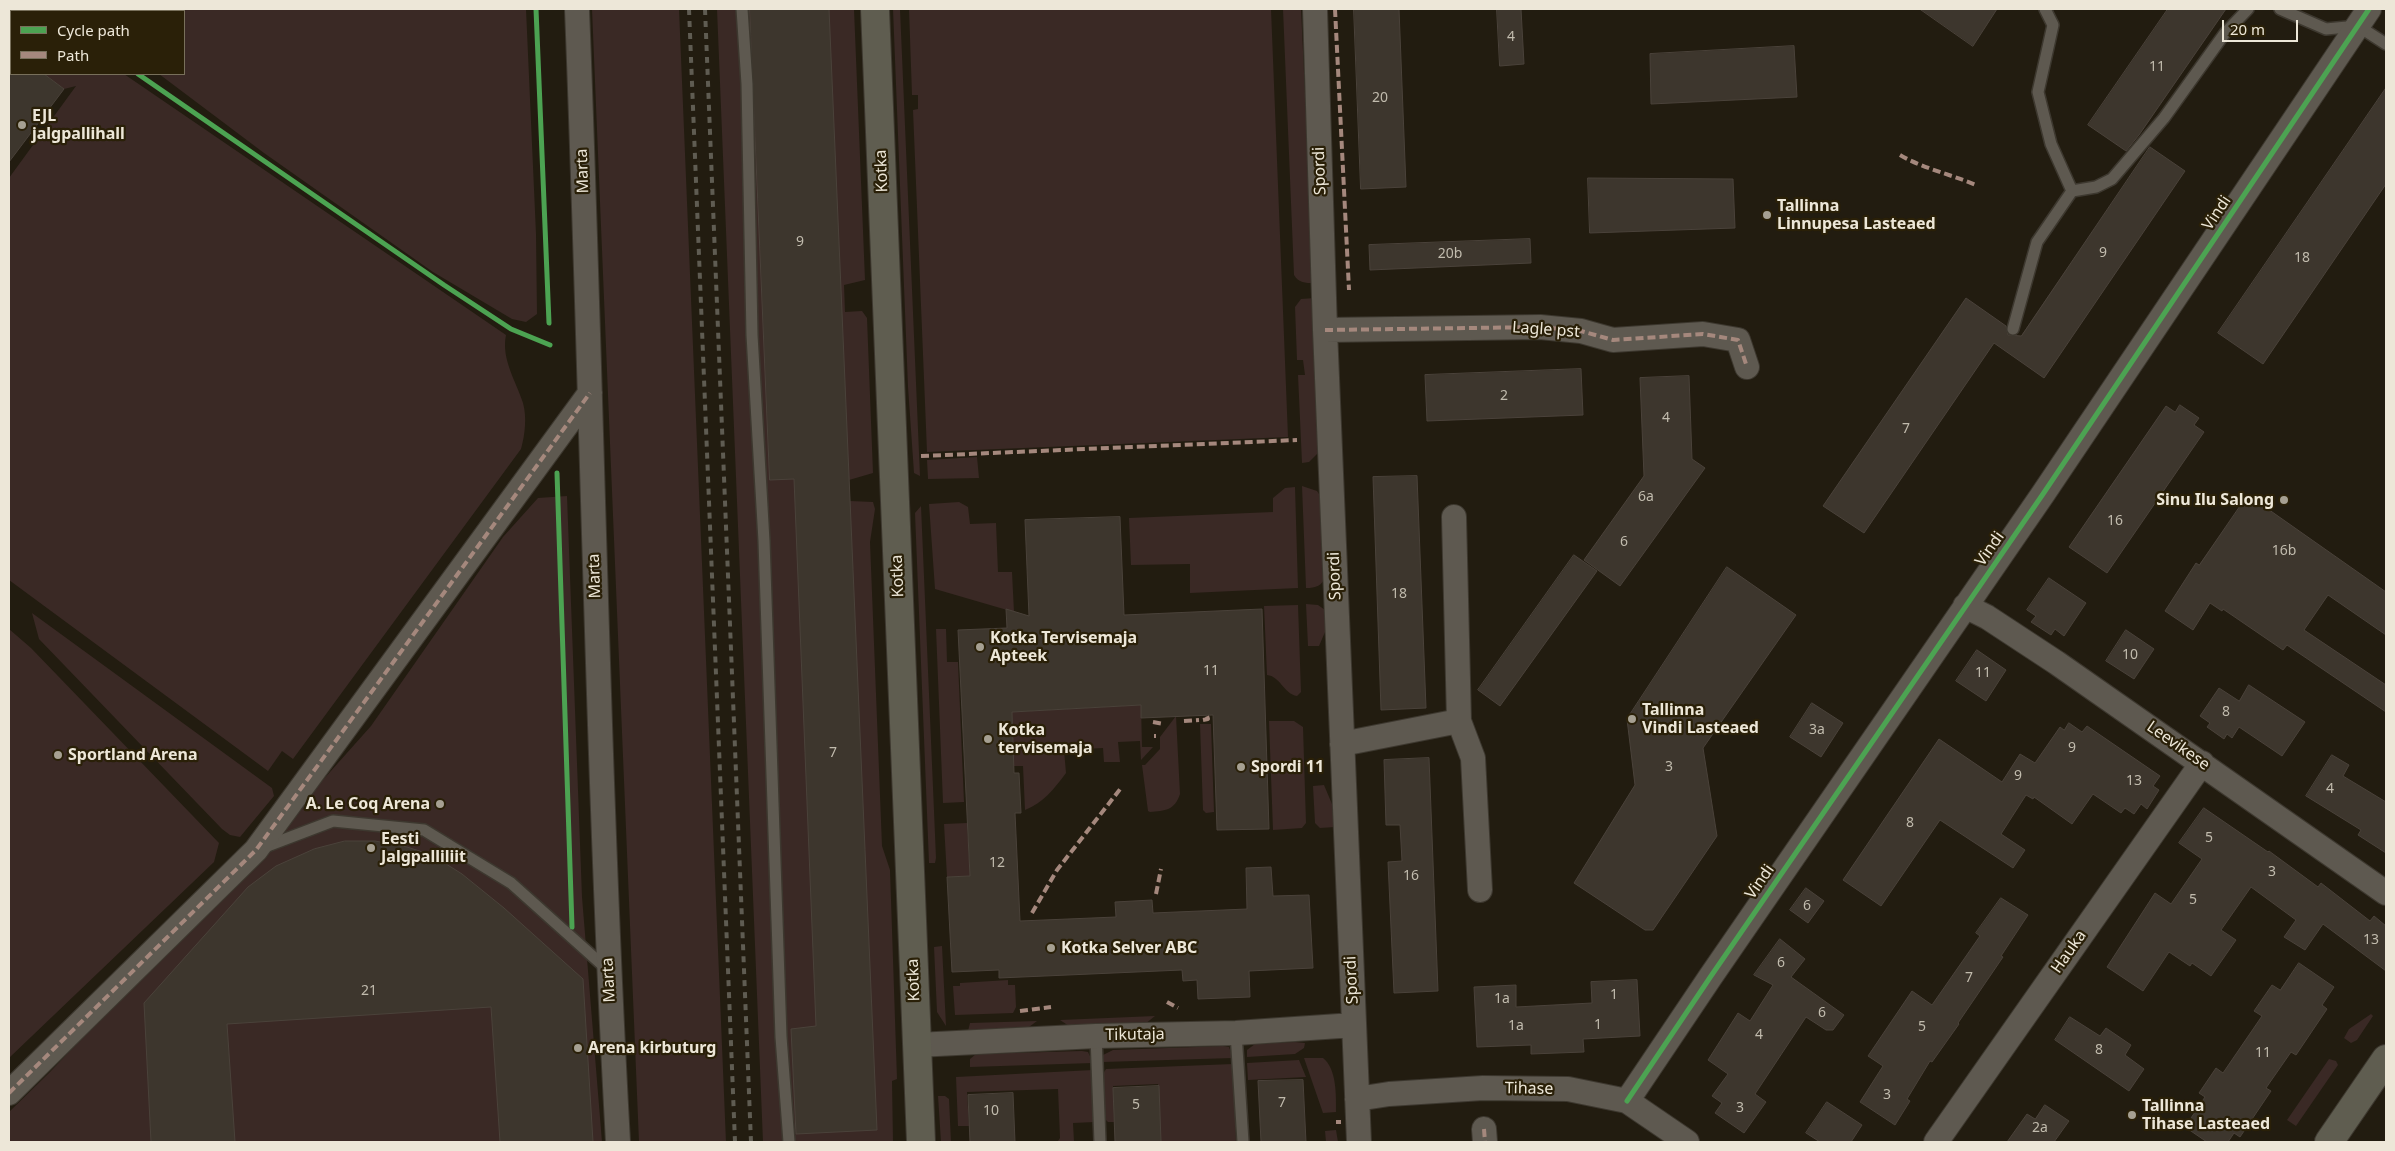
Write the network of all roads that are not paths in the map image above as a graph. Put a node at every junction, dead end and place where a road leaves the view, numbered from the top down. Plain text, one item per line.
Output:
1 (577, 9) edge
2 (742, 9) edge
3 (875, 9) edge
4 (1315, 9) edge
5 (2044, 9) edge
6 (2248, 9) edge
7 (2280, 9) edge
8 (2364, 17) edge
9 (2386, 44) edge
10 (2072, 191) junction
11 (2013, 329) dead end
12 (1325, 330) junction
13 (1747, 367) dead end
14 (590, 393) junction
15 (1454, 517) dead end
16 (1965, 606) junction
17 (1459, 721) junction
18 (1342, 744) junction
19 (2202, 763) junction
20 (256, 850) junction
21 (1480, 890) dead end
22 (2386, 893) edge
23 (609, 971) junction
24 (1354, 1026) junction
25 (1236, 1033) junction
26 (1096, 1036) junction
27 (917, 1045) junction
28 (2386, 1059) edge
29 (9, 1093) edge
30 (1357, 1099) junction
31 (1628, 1101) junction
32 (618, 1142) edge
33 (789, 1142) edge
34 (921, 1142) edge
35 (1100, 1142) edge
36 (1243, 1142) edge
37 (1360, 1142) edge
38 (1687, 1142) edge
39 (1936, 1142) edge
40 (2329, 1142) edge

1 - 14 street, Marta
2 - 33 lane
3 - 27 street, Kotka
4 - 12 street, Spordi
5 - 10 lane
6 - 10 lane
7 - 8 lane
8 - 9 lane
8 - 16 street, Vindi
10 - 11 lane
12 - 13 street, Lagle pst
12 - 18 street, Spordi
14 - 20 street
14 - 23 street, Marta
15 - 17 street
16 - 19 street, Leevikese
16 - 31 street, Vindi
17 - 18 street
17 - 21 street
18 - 24 street, Spordi
19 - 22 street, Leevikese
19 - 39 street, Hauka
20 - 23 lane
20 - 29 street
23 - 32 street, Marta
24 - 25 street, Tikutaja
24 - 30 street, Spordi
25 - 26 street, Tikutaja
25 - 36 lane
26 - 27 street, Tikutaja
26 - 35 lane
27 - 34 street, Kotka
28 - 40 street
30 - 31 street, Tihase
30 - 37 street, Spordi
31 - 38 street, Tihase

